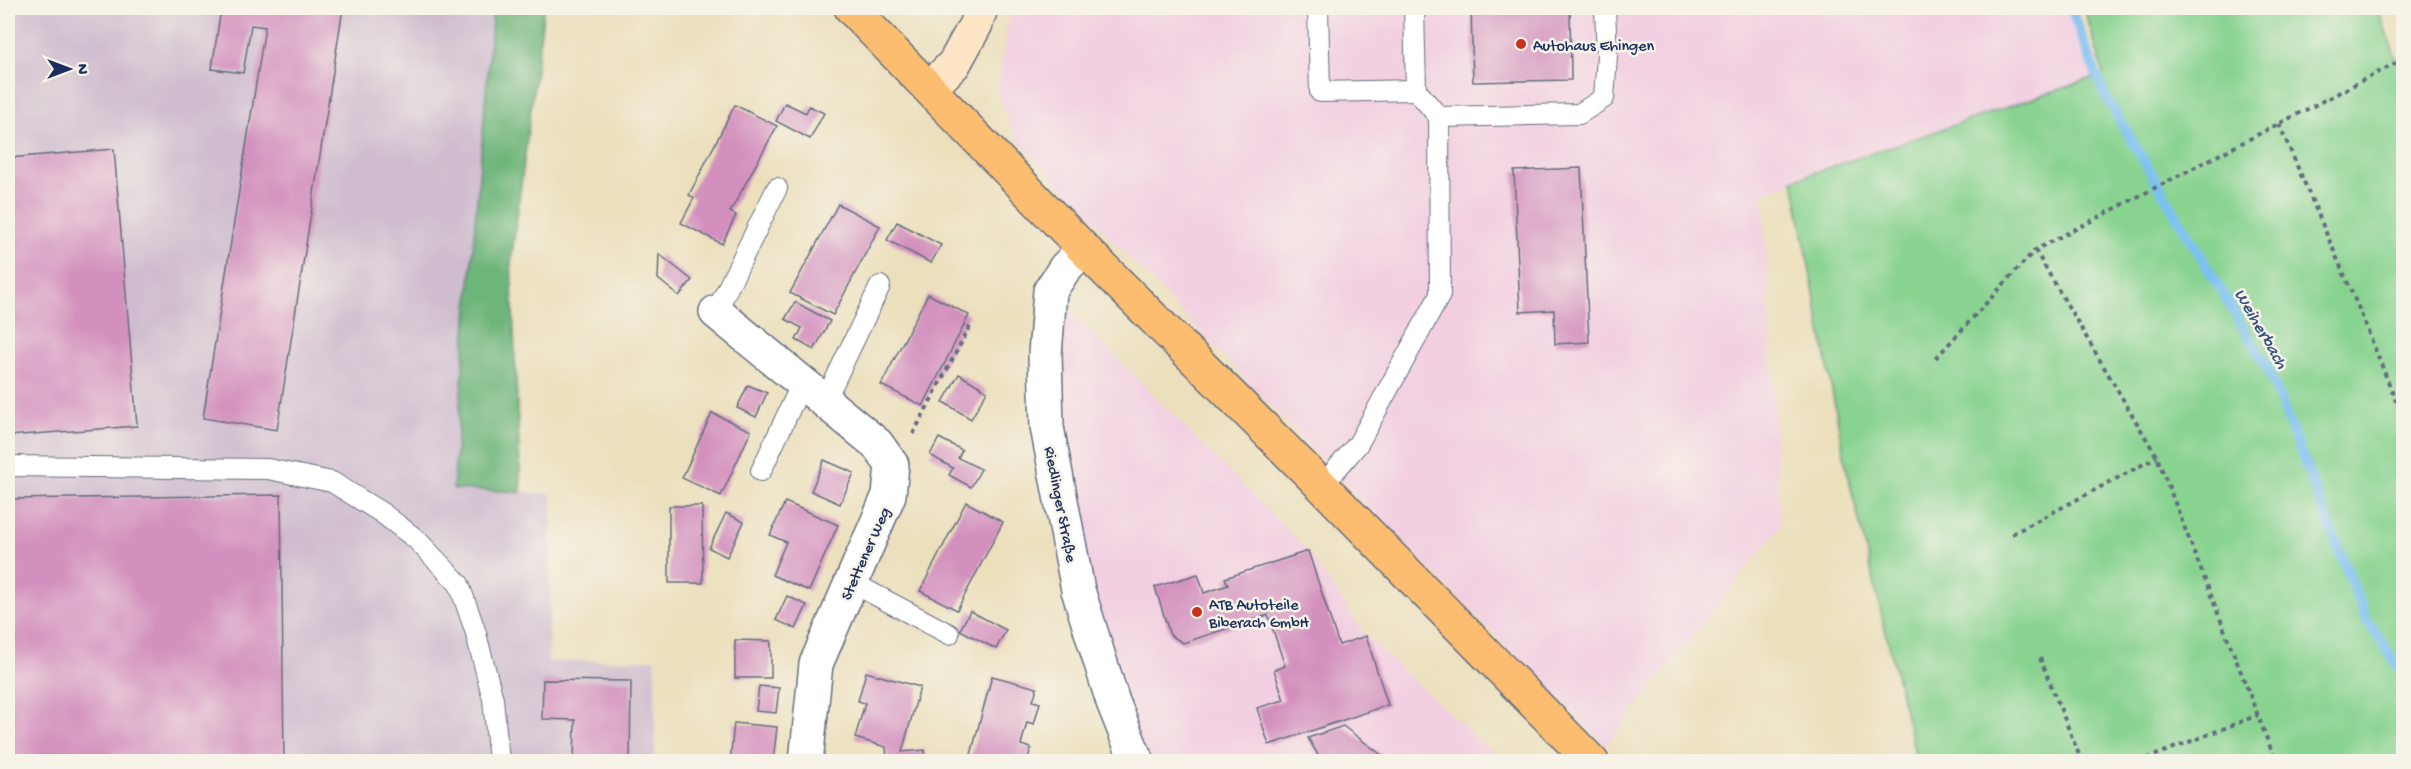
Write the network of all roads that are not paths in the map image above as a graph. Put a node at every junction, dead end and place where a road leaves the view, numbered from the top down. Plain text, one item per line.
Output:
1 (851, 8) edge
2 (981, 8) edge
3 (1318, 8) edge
4 (1414, 8) edge
5 (1605, 8) edge
6 (930, 88) junction
7 (1416, 90) junction
8 (1439, 117) junction
9 (777, 188) dead end
10 (1084, 249) junction
11 (880, 286) dead end
12 (716, 312) joint
13 (813, 392) junction
14 (8, 466) edge
15 (761, 471) dead end
16 (1322, 486) junction
17 (851, 582) junction
18 (949, 634) dead end
19 (499, 762) edge
20 (806, 762) edge
21 (1137, 762) edge
22 (1592, 762) edge

1 - 6 main road
2 - 6 street
3 - 7 lane
4 - 7 lane
5 - 8 lane
6 - 10 main road
7 - 8 lane
8 - 16 lane
9 - 12 lane
10 - 16 main road
10 - 21 street, Riedlinger Straße
11 - 13 lane
12 - 13 street
13 - 15 lane
13 - 17 street, Stettener Weg
14 - 19 lane
16 - 22 main road
17 - 18 lane
17 - 20 street, Stettener Weg

